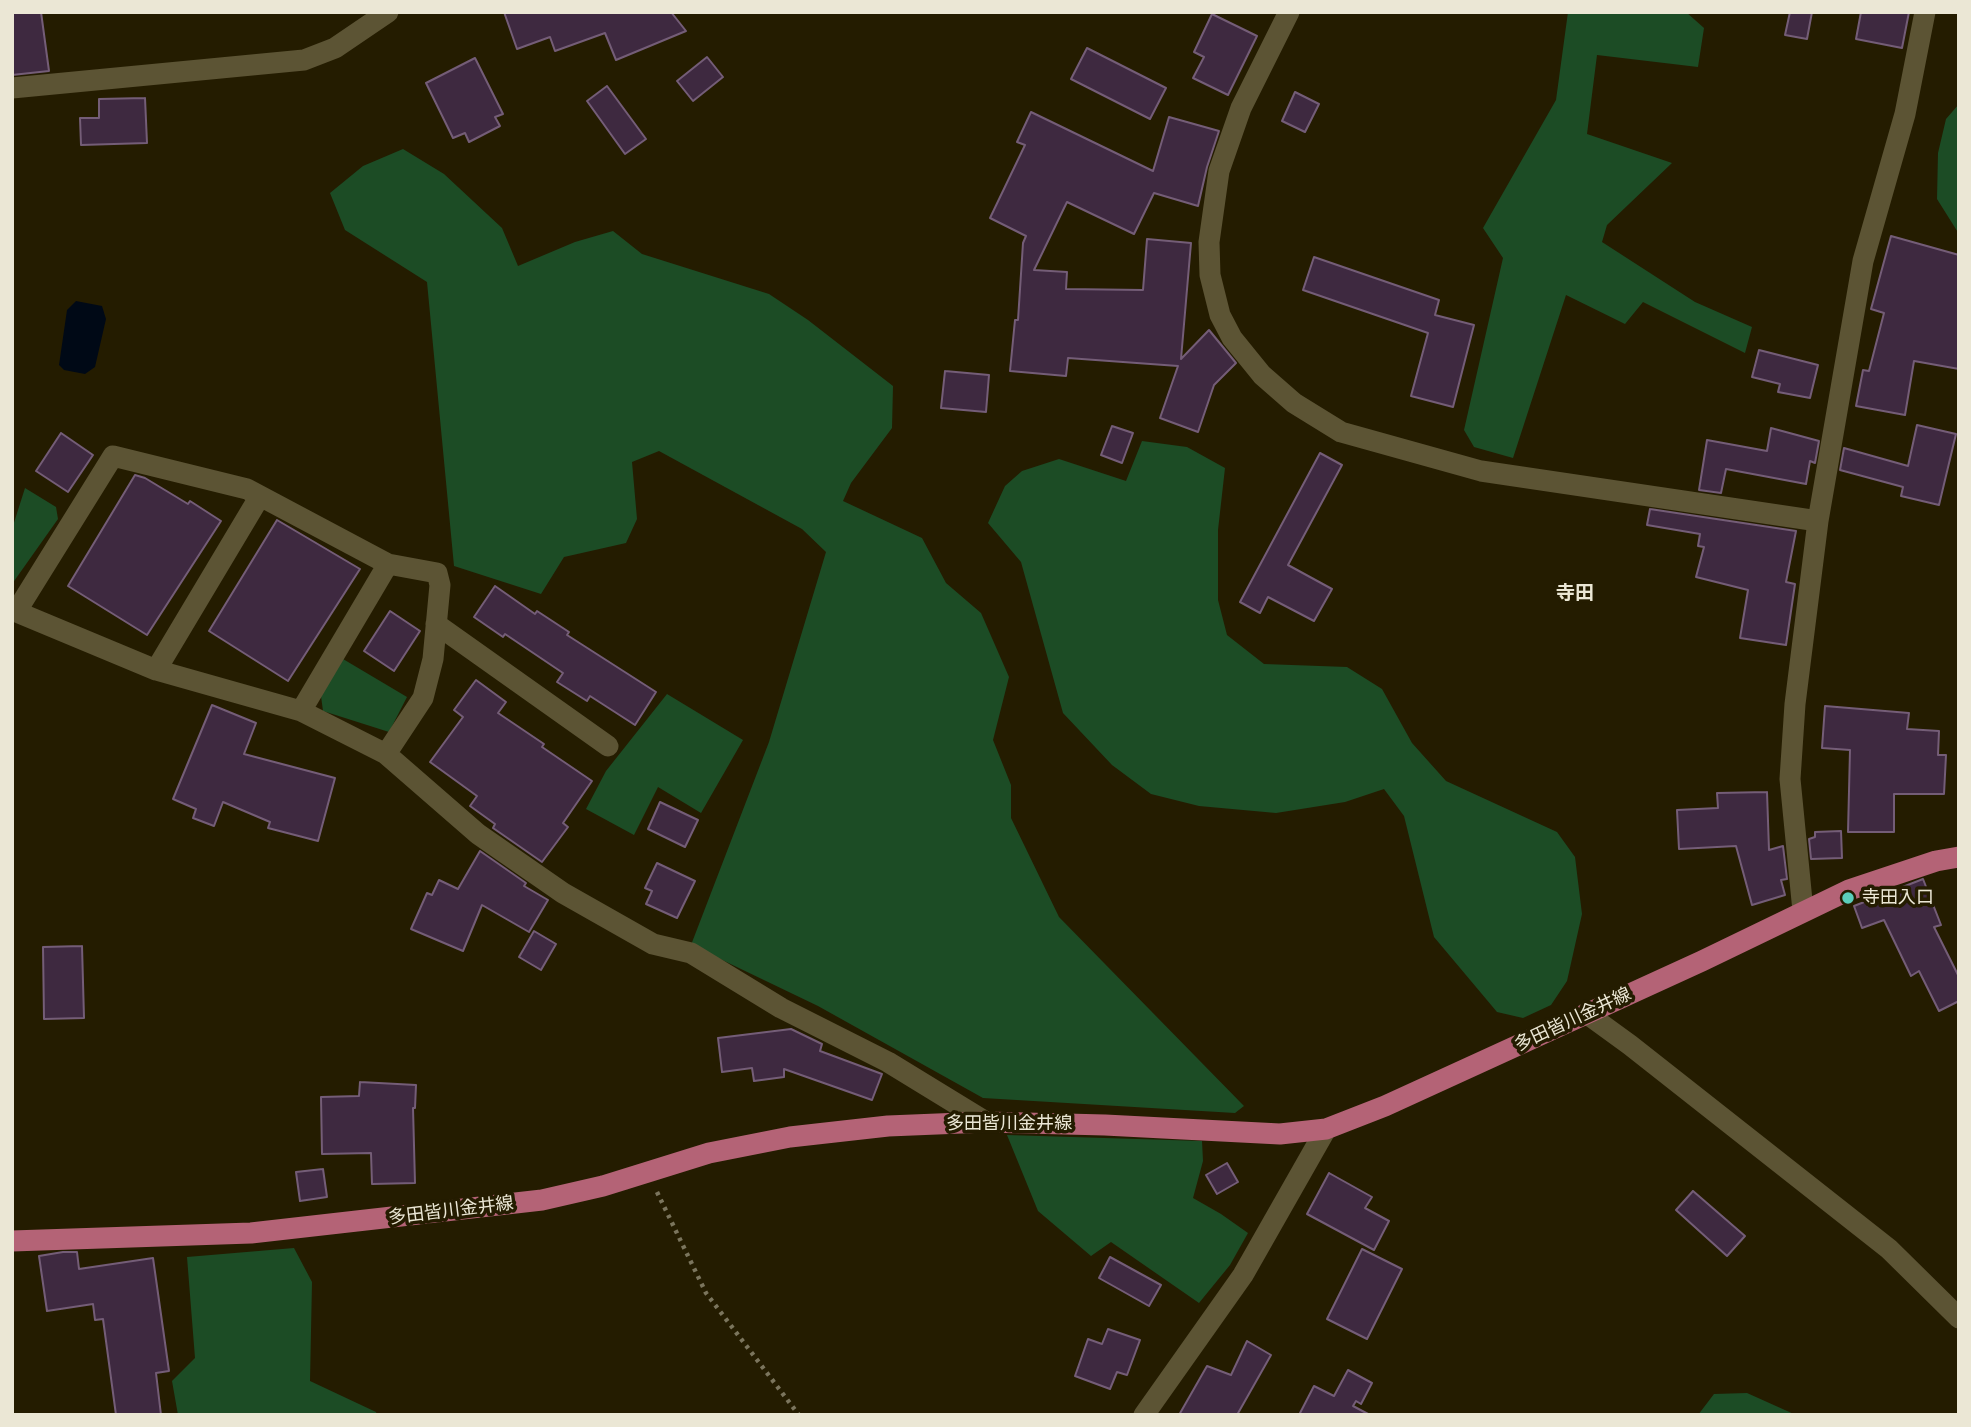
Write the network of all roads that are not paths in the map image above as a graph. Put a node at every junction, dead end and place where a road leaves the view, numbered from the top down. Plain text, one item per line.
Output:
1 (388, 12) edge
2 (1289, 12) edge
3 (1925, 12) edge
4 (12, 88) edge
5 (260, 496) junction
6 (1818, 521) junction
7 (388, 564) junction
8 (14, 611) edge
9 (436, 624) junction
10 (156, 670) junction
11 (301, 711) junction
12 (608, 746) dead end
13 (386, 754) junction
14 (1959, 857) edge
15 (1803, 911) junction
16 (1586, 1013) junction
17 (986, 1122) junction
18 (1326, 1129) junction
19 (12, 1241) edge
20 (1959, 1318) edge
21 (1144, 1415) edge

1 - 4 street
2 - 6 street
3 - 6 street
5 - 7 street
5 - 8 street
5 - 10 street
6 - 15 street
7 - 9 street
7 - 11 street
8 - 10 street
9 - 12 street
9 - 13 street
10 - 11 street
11 - 13 street
13 - 17 street
14 - 15 main road, 多田皆川金井線
15 - 16 main road, 多田皆川金井線
16 - 18 main road, 多田皆川金井線
16 - 20 street
17 - 18 main road, 多田皆川金井線
17 - 19 main road, 多田皆川金井線
18 - 21 street

